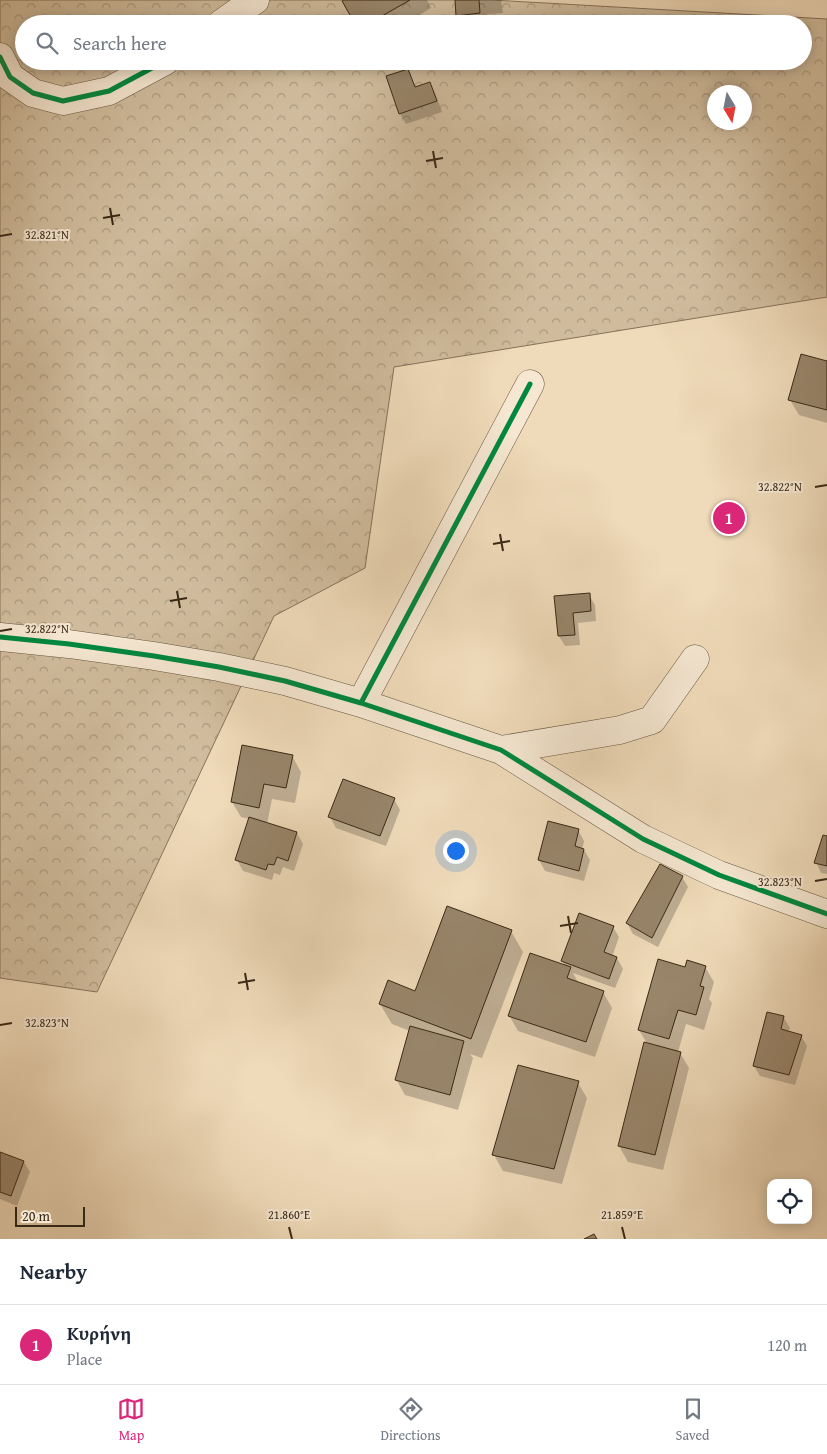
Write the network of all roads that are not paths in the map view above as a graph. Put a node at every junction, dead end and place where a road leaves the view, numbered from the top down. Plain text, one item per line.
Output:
1 (255, 0) edge
2 (234, 15) edge
3 (0, 57) edge
4 (148, 70) edge
5 (530, 384) dead end
6 (0, 637) edge
7 (695, 659) dead end
8 (360, 703) junction
9 (501, 750) junction
10 (827, 914) edge

1 - 2 street
3 - 4 street
5 - 8 street
6 - 8 street
7 - 9 street
8 - 9 street
9 - 10 street

